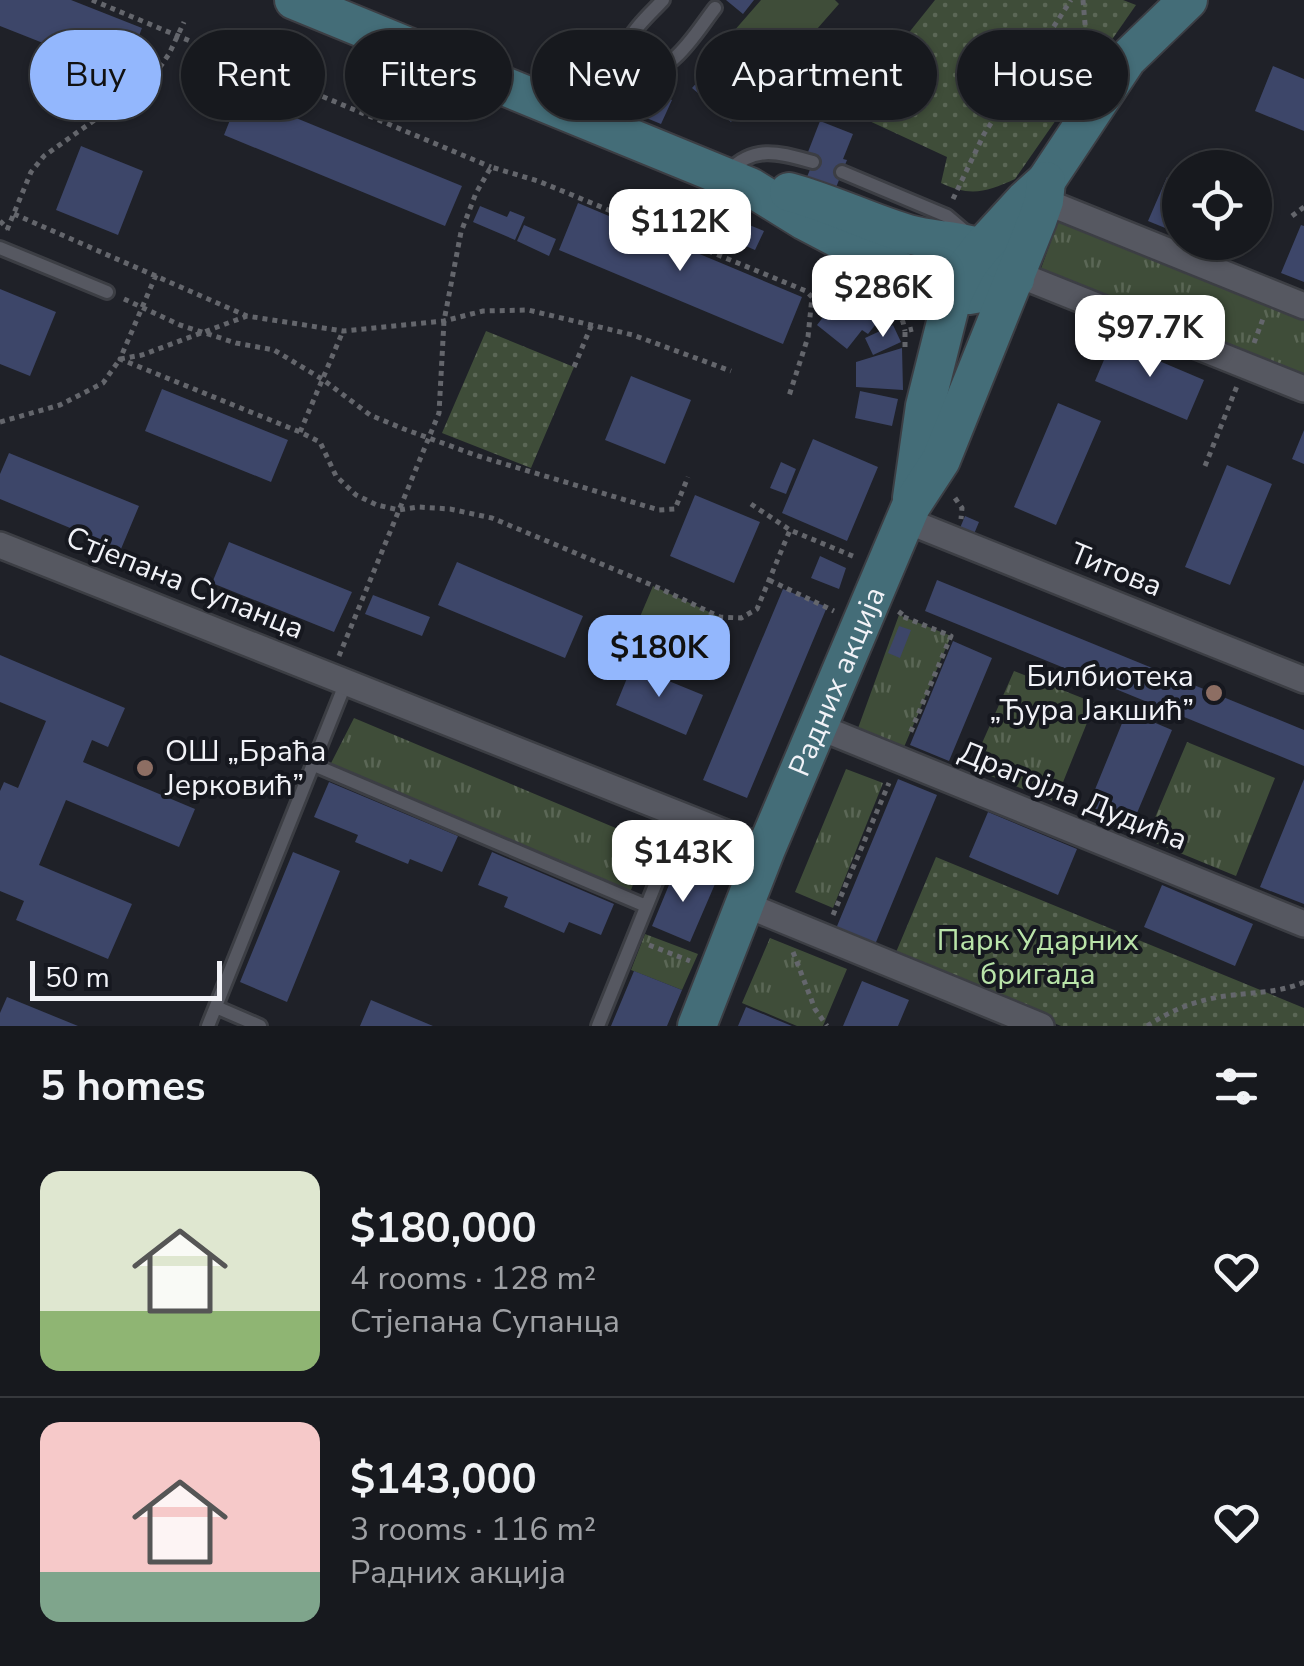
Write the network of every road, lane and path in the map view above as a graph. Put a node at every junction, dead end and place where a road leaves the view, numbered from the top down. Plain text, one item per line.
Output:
1 (92, 0) edge
2 (663, 0) edge
3 (1071, 0) edge
4 (1083, 0) edge
5 (1188, 0) edge
6 (307, 2) edge
7 (715, 8) dead end
8 (184, 22) dead end
9 (635, 30) edge
10 (1085, 30) edge
11 (178, 34) junction
12 (676, 54) edge
13 (610, 120) edge
14 (607, 127) junction
15 (813, 162) dead end
16 (490, 167) junction
17 (842, 172) dead end
18 (727, 191) junction
19 (1045, 191) junction
20 (958, 204) dead end
21 (1304, 207) edge
22 (14, 214) junction
23 (1292, 216) dead end
24 (0, 221) edge
25 (8, 229) junction
26 (693, 244) junction
27 (976, 246) junction
28 (0, 248) edge
29 (860, 248) junction
30 (156, 275) junction
31 (1016, 277) junction
32 (107, 292) dead end
33 (954, 294) junction
34 (1304, 306) edge
35 (142, 308) junction
36 (1265, 314) dead end
37 (248, 316) junction
38 (444, 321) junction
39 (592, 324) junction
40 (343, 331) junction
41 (203, 332) junction
42 (120, 359) junction
43 (1245, 365) junction
44 (574, 366) dead end
45 (732, 372) dead end
46 (322, 379) junction
47 (1304, 388) edge
48 (789, 396) dead end
49 (925, 406) junction
50 (0, 422) edge
51 (300, 432) junction
52 (428, 438) junction
53 (1205, 466) dead end
54 (688, 477) dead end
55 (752, 504) dead end
56 (399, 510) junction
57 (908, 513) junction
58 (790, 530) junction
59 (0, 545) edge
60 (855, 557) dead end
61 (770, 580) junction
62 (836, 612) dead end
63 (342, 671) junction
64 (1304, 680) edge
65 (818, 727) junction
66 (314, 765) junction
67 (683, 816) junction
68 (766, 849) junction
69 (744, 904) junction
70 (646, 906) junction
71 (783, 920) junction
72 (1304, 924) edge
73 (633, 938) junction
74 (694, 962) dead end
75 (1304, 982) edge
76 (216, 1008) junction
77 (208, 1026) edge
78 (260, 1026) edge
79 (598, 1026) edge
80 (697, 1026) edge
81 (827, 1026) edge
82 (1040, 1026) edge
83 (1147, 1026) edge

1 - 11 path
2 - 9 lane
3 - 20 path
4 - 10 path
5 - 19 main road, Радних акција
6 - 14 main road
7 - 12 lane
8 - 11 path
11 - 16 path
11 - 22 path
13 - 14 lane
14 - 18 main road
15 - 18 lane
16 - 26 path
16 - 38 path
17 - 27 lane
18 - 26 path
18 - 27 main road
18 - 29 main road
19 - 27 main road, Радних акција
19 - 31 main road, Радних акција
19 - 34 street
21 - 23 path
22 - 25 path
22 - 30 path
24 - 25 path
25 - 28 path
26 - 48 path
27 - 31 main road
27 - 33 main road, Радних акција
28 - 32 lane
29 - 33 main road
29 - 49 main road
30 - 35 path
30 - 37 path
31 - 33 main road
31 - 43 street
31 - 57 main road, Радних акција
33 - 49 main road, Радних акција
35 - 41 path
35 - 42 path
36 - 43 path
37 - 40 path
37 - 41 path
38 - 39 path
38 - 40 path
38 - 52 path
39 - 44 path
39 - 45 path
40 - 46 path
41 - 42 path
41 - 46 path
42 - 50 path
42 - 51 path
43 - 47 street
43 - 53 path
46 - 51 path
46 - 52 path
49 - 57 main road, Радних акција
51 - 56 path
52 - 54 path
52 - 56 path
55 - 58 path
56 - 61 path
56 - 63 path
57 - 64 street, Титова
57 - 65 main road, Радних акција
58 - 60 path
58 - 61 path
59 - 63 street, Стјепана Супанца
61 - 62 path
63 - 66 lane
63 - 67 street, Стјепана Супанца
65 - 68 main road, Радних акција
65 - 72 street, Драгојла Дудића
66 - 70 lane
66 - 76 lane
67 - 68 street, Стјепана Супанца
67 - 70 lane
68 - 69 main road, Радних акција
69 - 71 street
69 - 80 main road, Радних акција
70 - 73 lane
71 - 81 path
71 - 82 street
73 - 74 path
73 - 79 lane
75 - 83 path
76 - 77 lane
76 - 78 lane

